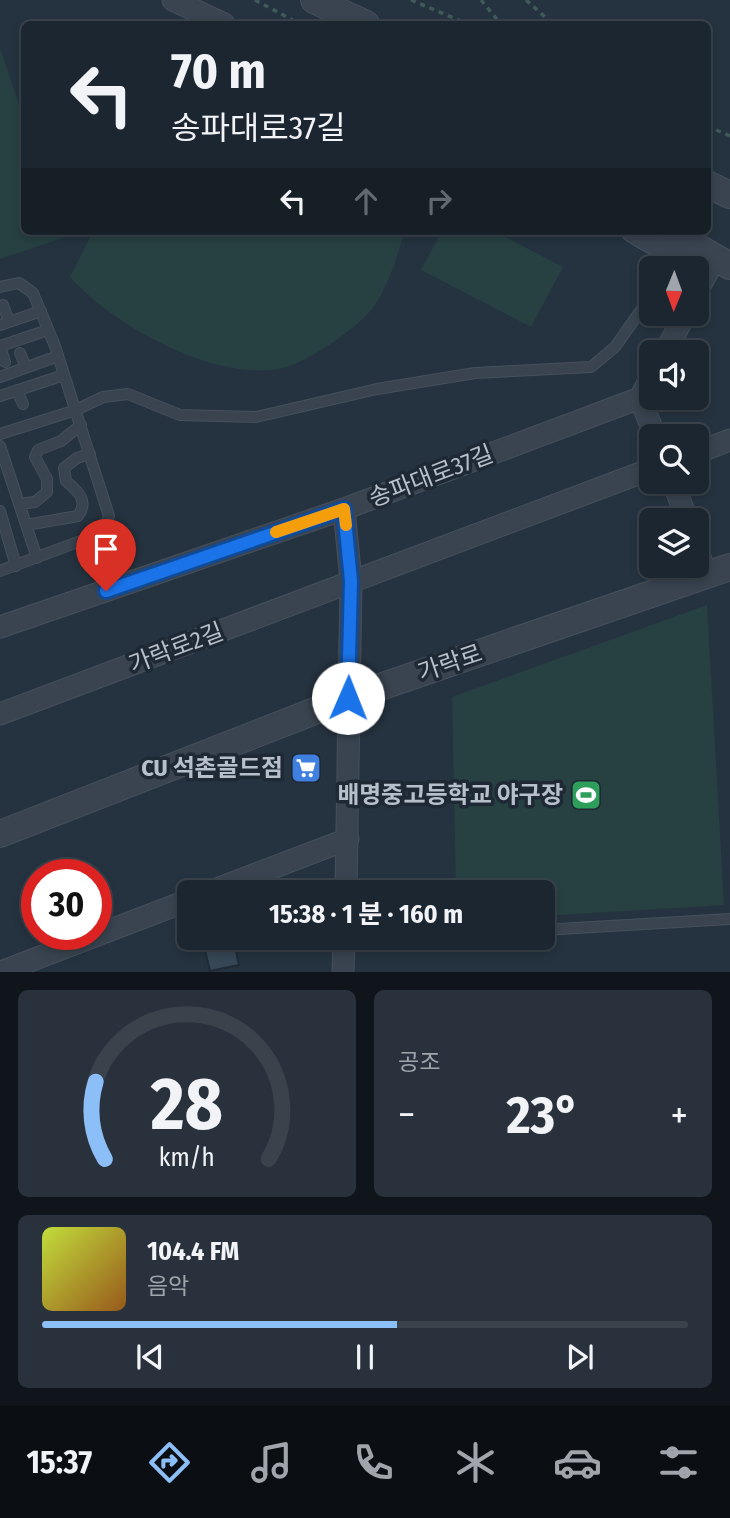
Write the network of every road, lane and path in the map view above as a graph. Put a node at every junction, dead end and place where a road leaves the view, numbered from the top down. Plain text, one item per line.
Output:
1 (173, 0) edge
2 (256, 0) edge
3 (411, 0) edge
4 (481, 0) edge
5 (526, 0) edge
6 (320, 3) edge
7 (218, 21) edge
8 (294, 21) edge
9 (343, 21) edge
10 (359, 21) edge
11 (461, 21) edge
12 (498, 21) edge
13 (550, 21) edge
14 (711, 128) edge
15 (730, 136) edge
16 (711, 186) edge
17 (730, 195) edge
18 (638, 235) edge
19 (694, 254) edge
20 (0, 287) edge
21 (3, 305) dead end
22 (41, 311) junction
23 (639, 313) edge
24 (5, 324) edge
25 (48, 330) junction
26 (0, 347) edge
27 (20, 353) dead end
28 (58, 356) junction
29 (5, 362) dead end
30 (26, 367) junction
31 (64, 375) junction
32 (0, 377) edge
33 (18, 390) junction
34 (0, 396) edge
35 (639, 398) edge
36 (23, 404) dead end
37 (76, 410) junction
38 (80, 425) junction
39 (0, 434) edge
40 (730, 440) edge
41 (0, 446) edge
42 (709, 448) edge
43 (90, 454) junction
44 (639, 474) edge
45 (19, 504) junction
46 (344, 509) junction
47 (0, 510) edge
48 (26, 525) junction
49 (37, 558) junction
50 (16, 566) junction
51 (1, 567) edge
52 (718, 571) edge
53 (351, 581) junction
54 (0, 627) edge
55 (348, 698) junction
56 (0, 714) edge
57 (0, 834) edge
58 (348, 839) junction
59 (240, 880) edge
60 (346, 880) edge
61 (177, 905) edge
62 (730, 919) edge
63 (555, 928) edge
64 (344, 950) edge
65 (1, 972) edge
66 (343, 972) edge

1 - 7 street
2 - 8 path
3 - 11 path
4 - 12 path
5 - 13 path
6 - 9 street
6 - 10 street
14 - 15 path
16 - 17 street
18 - 19 street
20 - 22 lane
21 - 24 lane
22 - 24 lane
22 - 25 lane
23 - 37 lane
25 - 26 lane
25 - 28 lane
26 - 29 lane
27 - 30 lane
28 - 30 lane
28 - 31 lane
30 - 32 lane
31 - 33 lane
31 - 37 lane
33 - 34 lane
33 - 36 lane
35 - 46 street, 송파대로37길
37 - 38 lane
37 - 39 lane
38 - 43 lane
38 - 45 lane
40 - 42 street
41 - 45 lane
43 - 48 lane
43 - 49 lane
44 - 53 street, 가락로2길
45 - 48 lane
46 - 53 street
46 - 54 street, 송파대로37길
47 - 50 lane
48 - 49 lane
49 - 50 lane
50 - 51 lane
52 - 55 street, 가락로
53 - 55 street
53 - 56 street, 가락로2길
55 - 57 street, 가락로
55 - 58 street
58 - 59 street
58 - 60 street
61 - 65 street
62 - 63 lane
64 - 66 street

